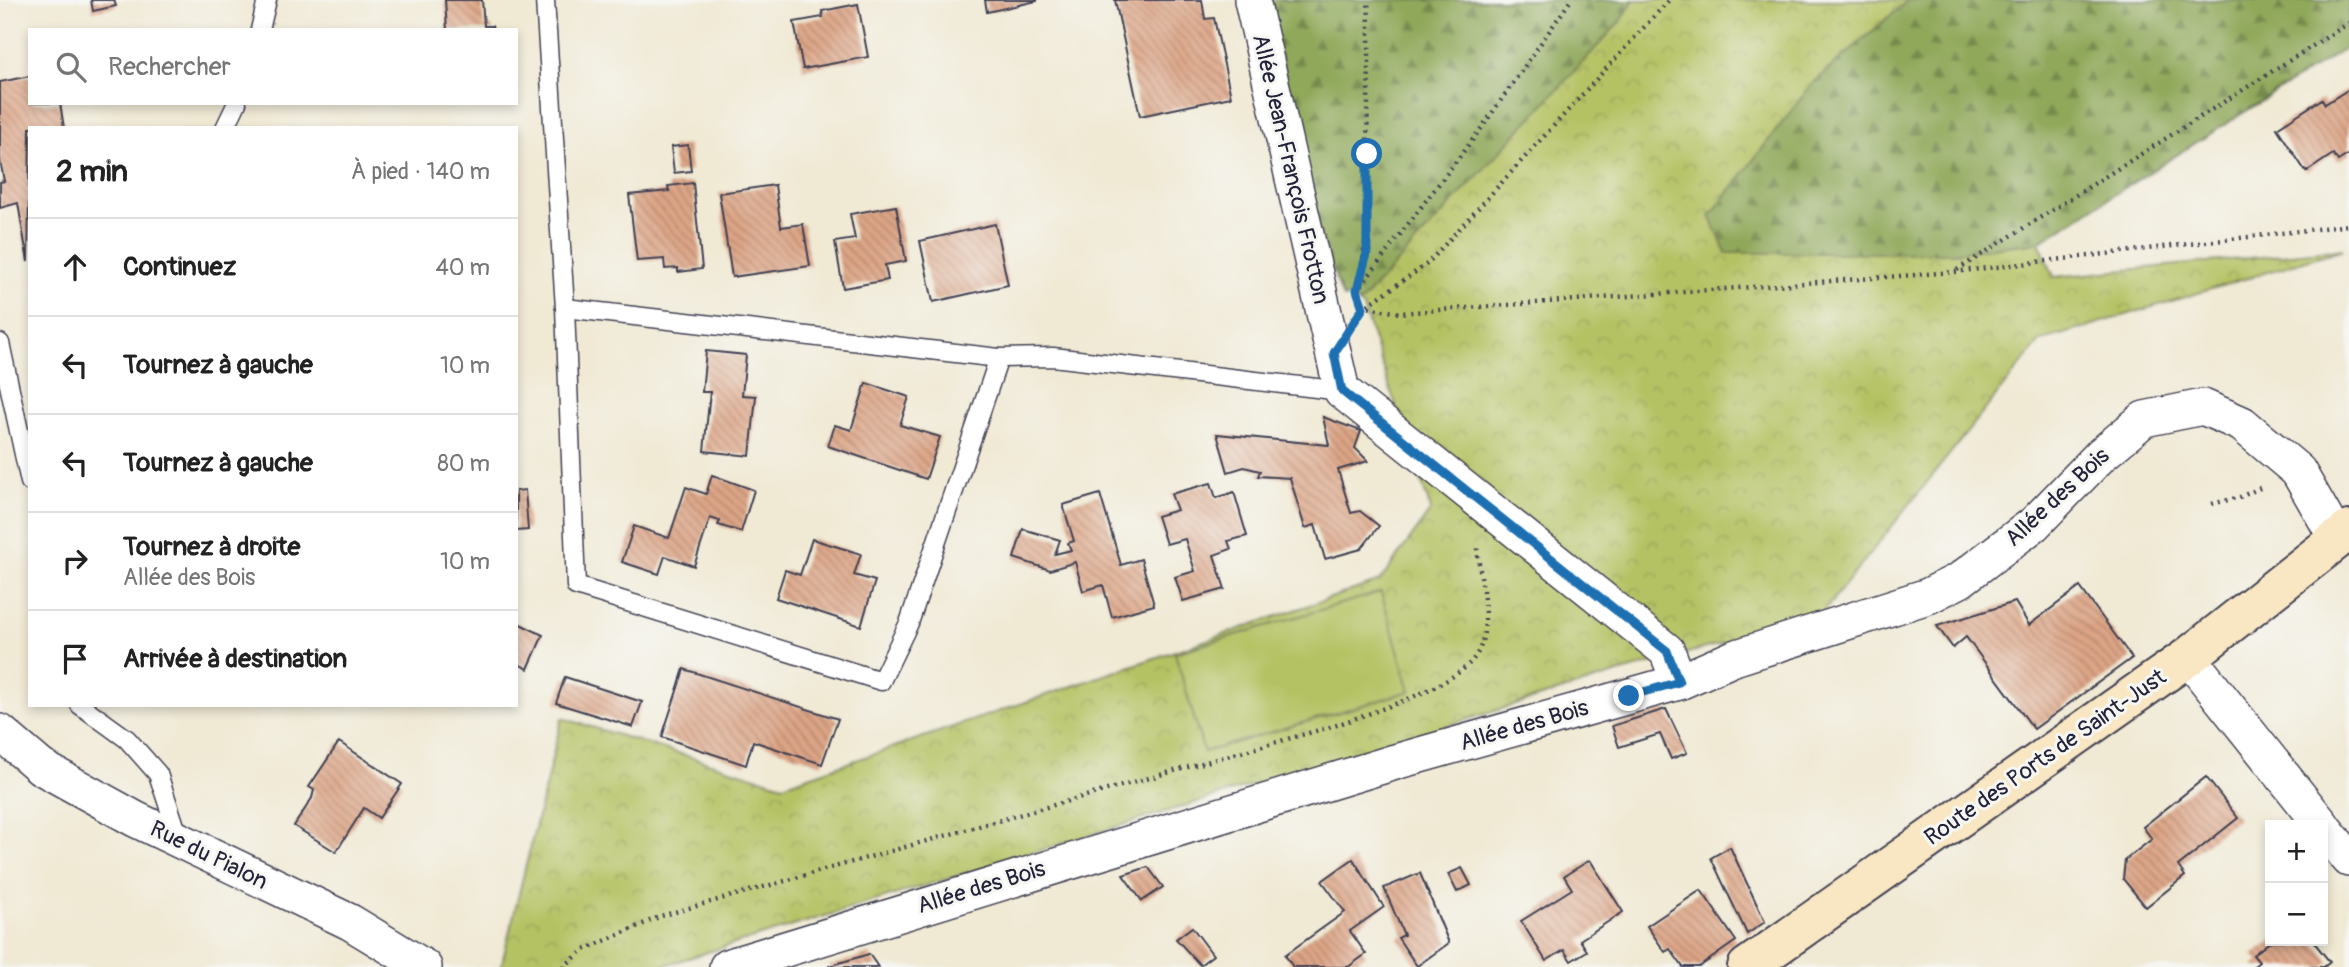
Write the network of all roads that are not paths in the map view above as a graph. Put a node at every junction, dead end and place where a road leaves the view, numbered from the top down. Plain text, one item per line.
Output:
1 (267, 0) edge
2 (545, 0) edge
3 (1252, 0) edge
4 (260, 28) edge
5 (236, 105) edge
6 (226, 126) edge
7 (565, 308) junction
8 (0, 343) edge
9 (999, 358) junction
10 (1342, 391) junction
11 (28, 473) edge
12 (2343, 534) edge
13 (2188, 657) junction
14 (1679, 682) junction
15 (83, 707) edge
16 (0, 732) edge
17 (2317, 820) edge
18 (2328, 833) edge
19 (180, 841) junction
20 (2349, 859) edge
21 (424, 967) edge
22 (727, 967) edge
23 (1748, 967) edge

1 - 4 lane
2 - 7 lane
3 - 10 street, Allée Jean-François Frotton
5 - 6 lane
7 - 9 lane
7 - 9 lane
8 - 11 lane
9 - 10 lane
10 - 14 street
12 - 13 main road, Route des Ports de Saint-Just
12 - 14 street, Allée des Bois
13 - 17 street
13 - 23 main road, Route des Ports de Saint-Just
14 - 22 street, Allée des Bois
15 - 19 lane
16 - 19 street, Rue du Pialon
18 - 20 street
19 - 21 street, Rue du Pialon

